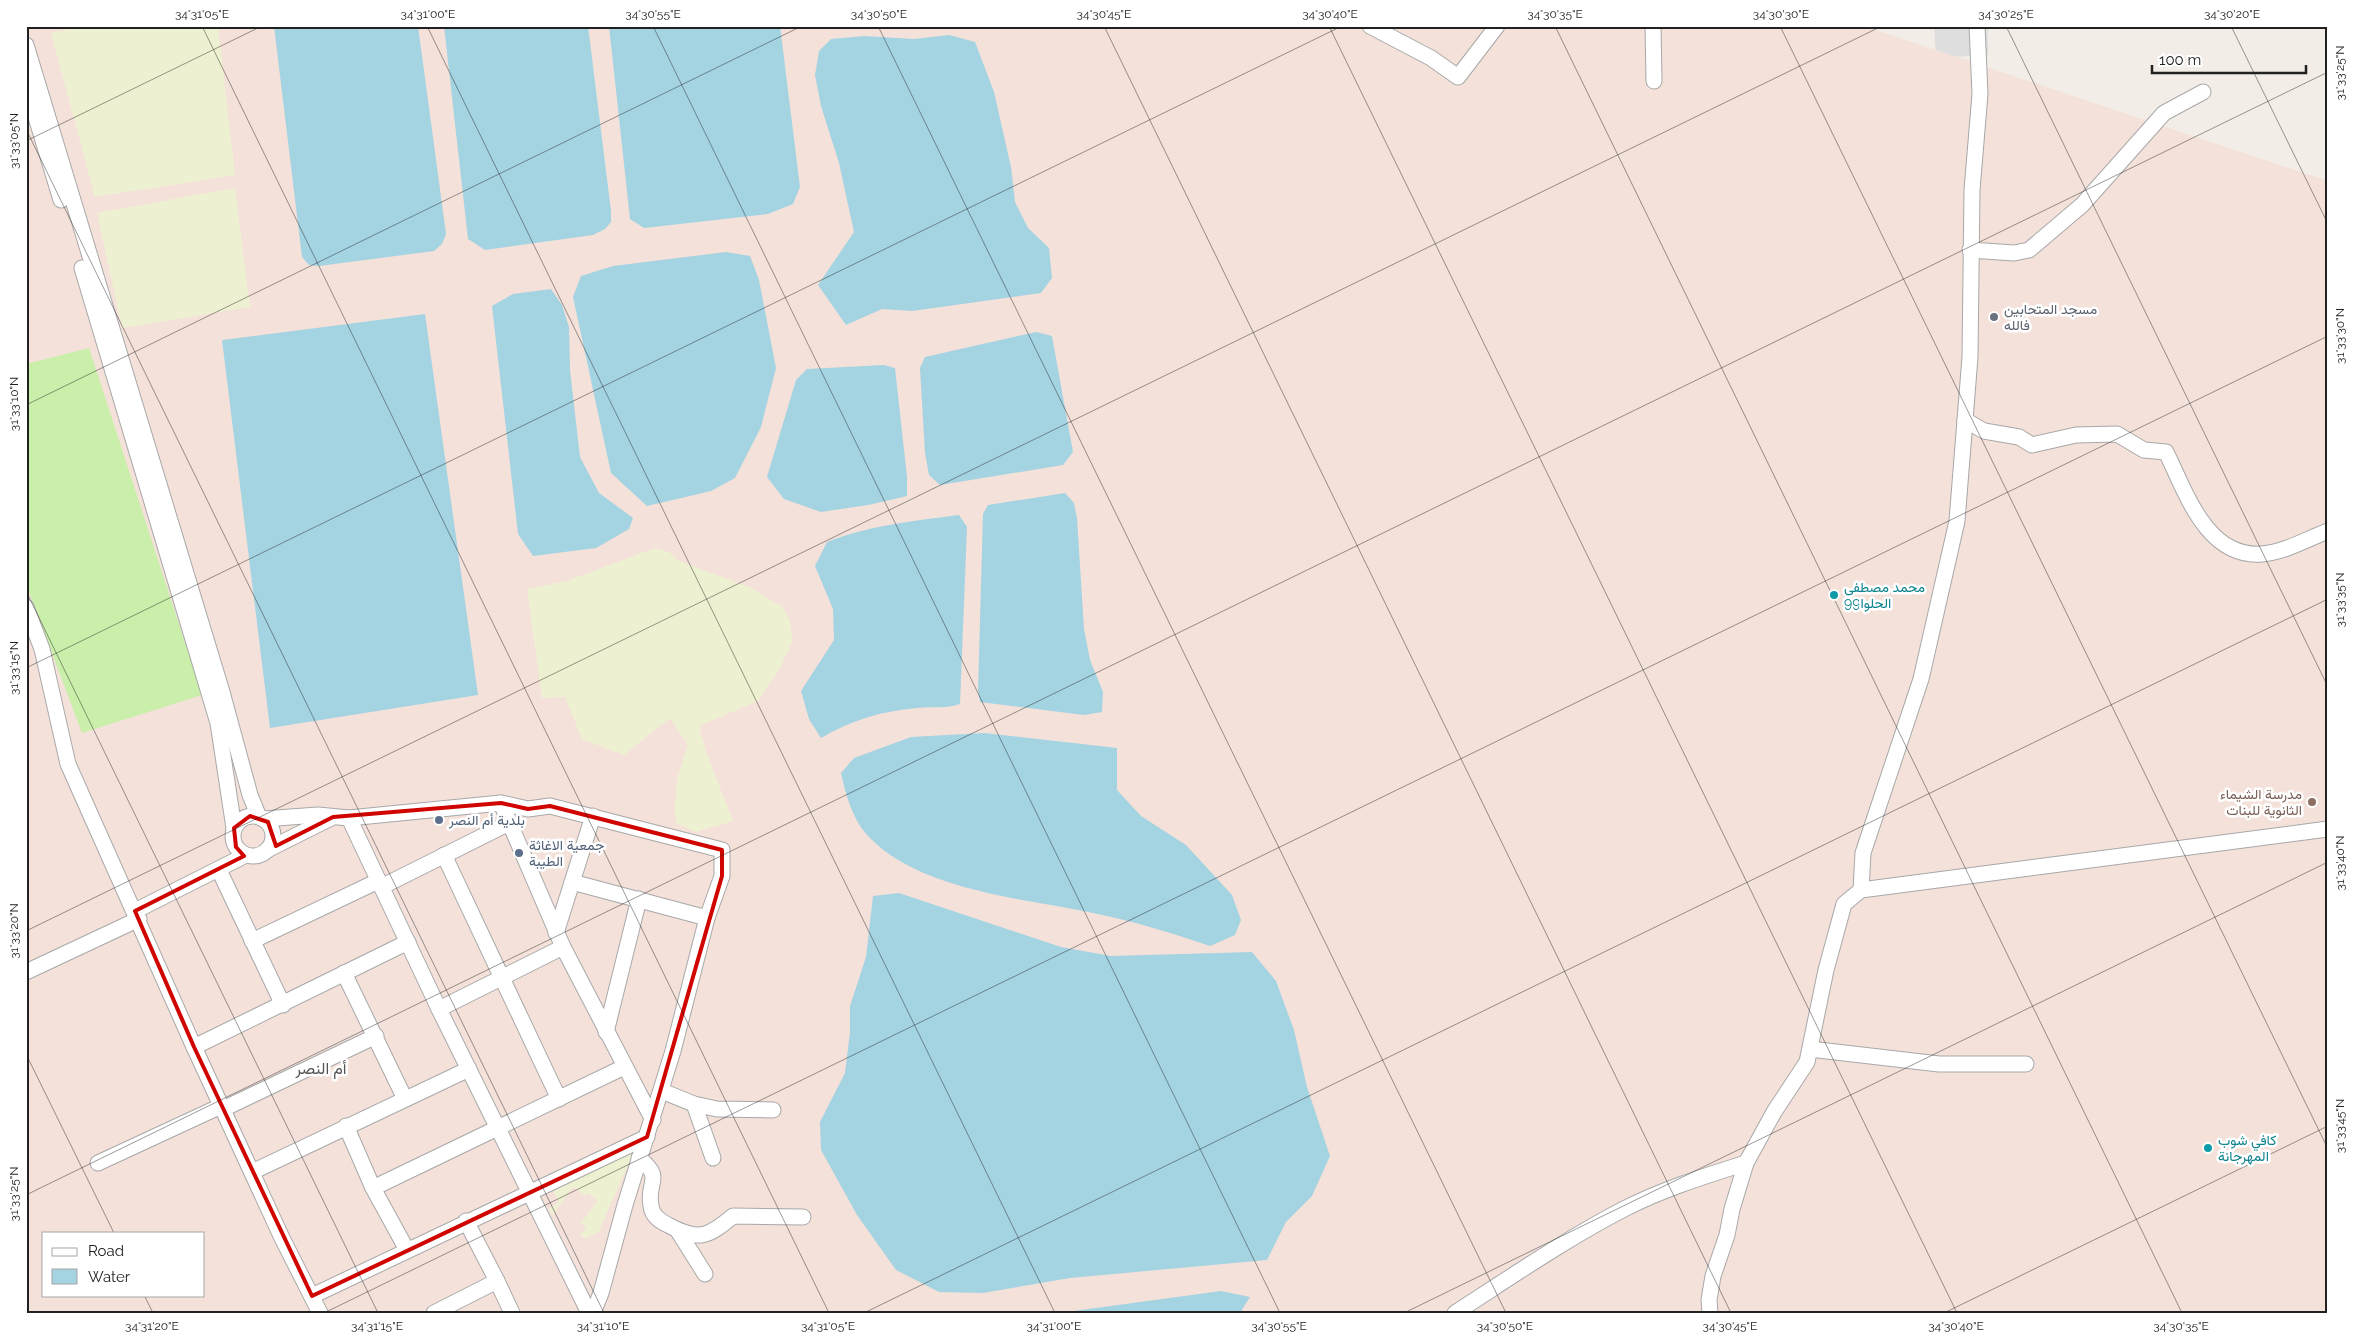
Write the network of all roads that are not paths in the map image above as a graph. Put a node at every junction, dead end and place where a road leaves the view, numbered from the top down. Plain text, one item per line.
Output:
1 (1370, 26) edge
2 (1497, 26) edge
3 (1652, 26) edge
4 (1977, 26) edge
5 (26, 45) edge
6 (1654, 81) dead end
7 (26, 84) edge
8 (2203, 92) dead end
9 (1970, 250) junction
10 (1965, 420) junction
11 (2328, 531) edge
12 (26, 607) edge
13 (501, 803) junction
14 (593, 816) junction
15 (333, 817) junction
16 (261, 818) junction
17 (348, 818) junction
18 (509, 823) junction
19 (234, 828) junction
20 (2328, 829) edge
21 (267, 850) junction
22 (246, 855) junction
23 (444, 855) junction
24 (219, 870) junction
25 (572, 882) junction
26 (380, 884) junction
27 (1860, 890) junction
28 (639, 900) junction
29 (137, 915) junction
30 (707, 918) junction
31 (556, 933) junction
32 (252, 941) junction
33 (408, 942) junction
34 (563, 947) junction
35 (26, 972) edge
36 (344, 973) junction
37 (503, 977) junction
38 (283, 1005) junction
39 (439, 1009) junction
40 (606, 1032) junction
41 (376, 1036) junction
42 (194, 1047) junction
43 (1810, 1049) junction
44 (2026, 1064) dead end
45 (624, 1067) junction
46 (469, 1069) junction
47 (662, 1091) junction
48 (405, 1099) junction
49 (559, 1100) junction
50 (694, 1104) junction
51 (222, 1108) junction
52 (773, 1110) dead end
53 (653, 1120) junction
54 (346, 1126) junction
55 (499, 1129) junction
56 (647, 1137) junction
57 (639, 1158) junction
58 (713, 1158) dead end
59 (98, 1163) dead end
60 (1746, 1163) junction
61 (252, 1172) junction
62 (374, 1188) junction
63 (529, 1191) junction
64 (803, 1216) dead end
65 (466, 1221) junction
66 (678, 1231) junction
67 (407, 1250) junction
68 (705, 1274) dead end
69 (497, 1282) junction
70 (312, 1296) junction
71 (320, 1313) edge
72 (434, 1313) edge
73 (512, 1313) edge
74 (589, 1313) edge
75 (593, 1313) edge
76 (1455, 1313) edge
77 (1710, 1313) edge

1 - 2 street
3 - 6 street
4 - 9 street
5 - 16 street
7 - 19 street
8 - 9 street
9 - 10 street
10 - 11 street
10 - 27 street
12 - 29 street
13 - 14 street
13 - 17 street
13 - 18 street
14 - 25 street
14 - 30 street
15 - 16 street
15 - 17 street
15 - 21 street
16 - 19 street
16 - 21 street
17 - 26 street
18 - 23 street
18 - 31 street
19 - 22 street
20 - 27 street
21 - 22 street
22 - 24 street
23 - 26 street
23 - 37 street
24 - 29 street
24 - 32 street
25 - 28 street
25 - 31 street
26 - 32 street
26 - 33 street
27 - 43 street
28 - 30 street
28 - 40 street
29 - 35 street
29 - 42 street
30 - 47 street
31 - 34 street
32 - 38 street
33 - 36 street
33 - 39 street
34 - 37 street
34 - 40 street
36 - 38 street
36 - 41 street
37 - 39 street
37 - 49 street
38 - 42 street
39 - 46 street
40 - 45 street
41 - 48 street
41 - 51 street
42 - 51 street
43 - 44 street
43 - 60 street
45 - 49 street
45 - 53 street
46 - 48 street
46 - 55 street
47 - 50 street
47 - 53 street
48 - 54 street
49 - 55 street
50 - 52 street
50 - 58 street
51 - 59 street
51 - 61 street
53 - 56 street
54 - 61 street
54 - 62 street
55 - 62 street
55 - 63 street
56 - 57 street
56 - 63 street
57 - 66 street
57 - 75 street
60 - 76 street
60 - 77 street
61 - 70 street
62 - 67 street
63 - 65 street
63 - 74 street
64 - 66 street
65 - 67 street
65 - 69 street
66 - 68 street
67 - 70 street
69 - 72 street
69 - 73 street
70 - 71 street

